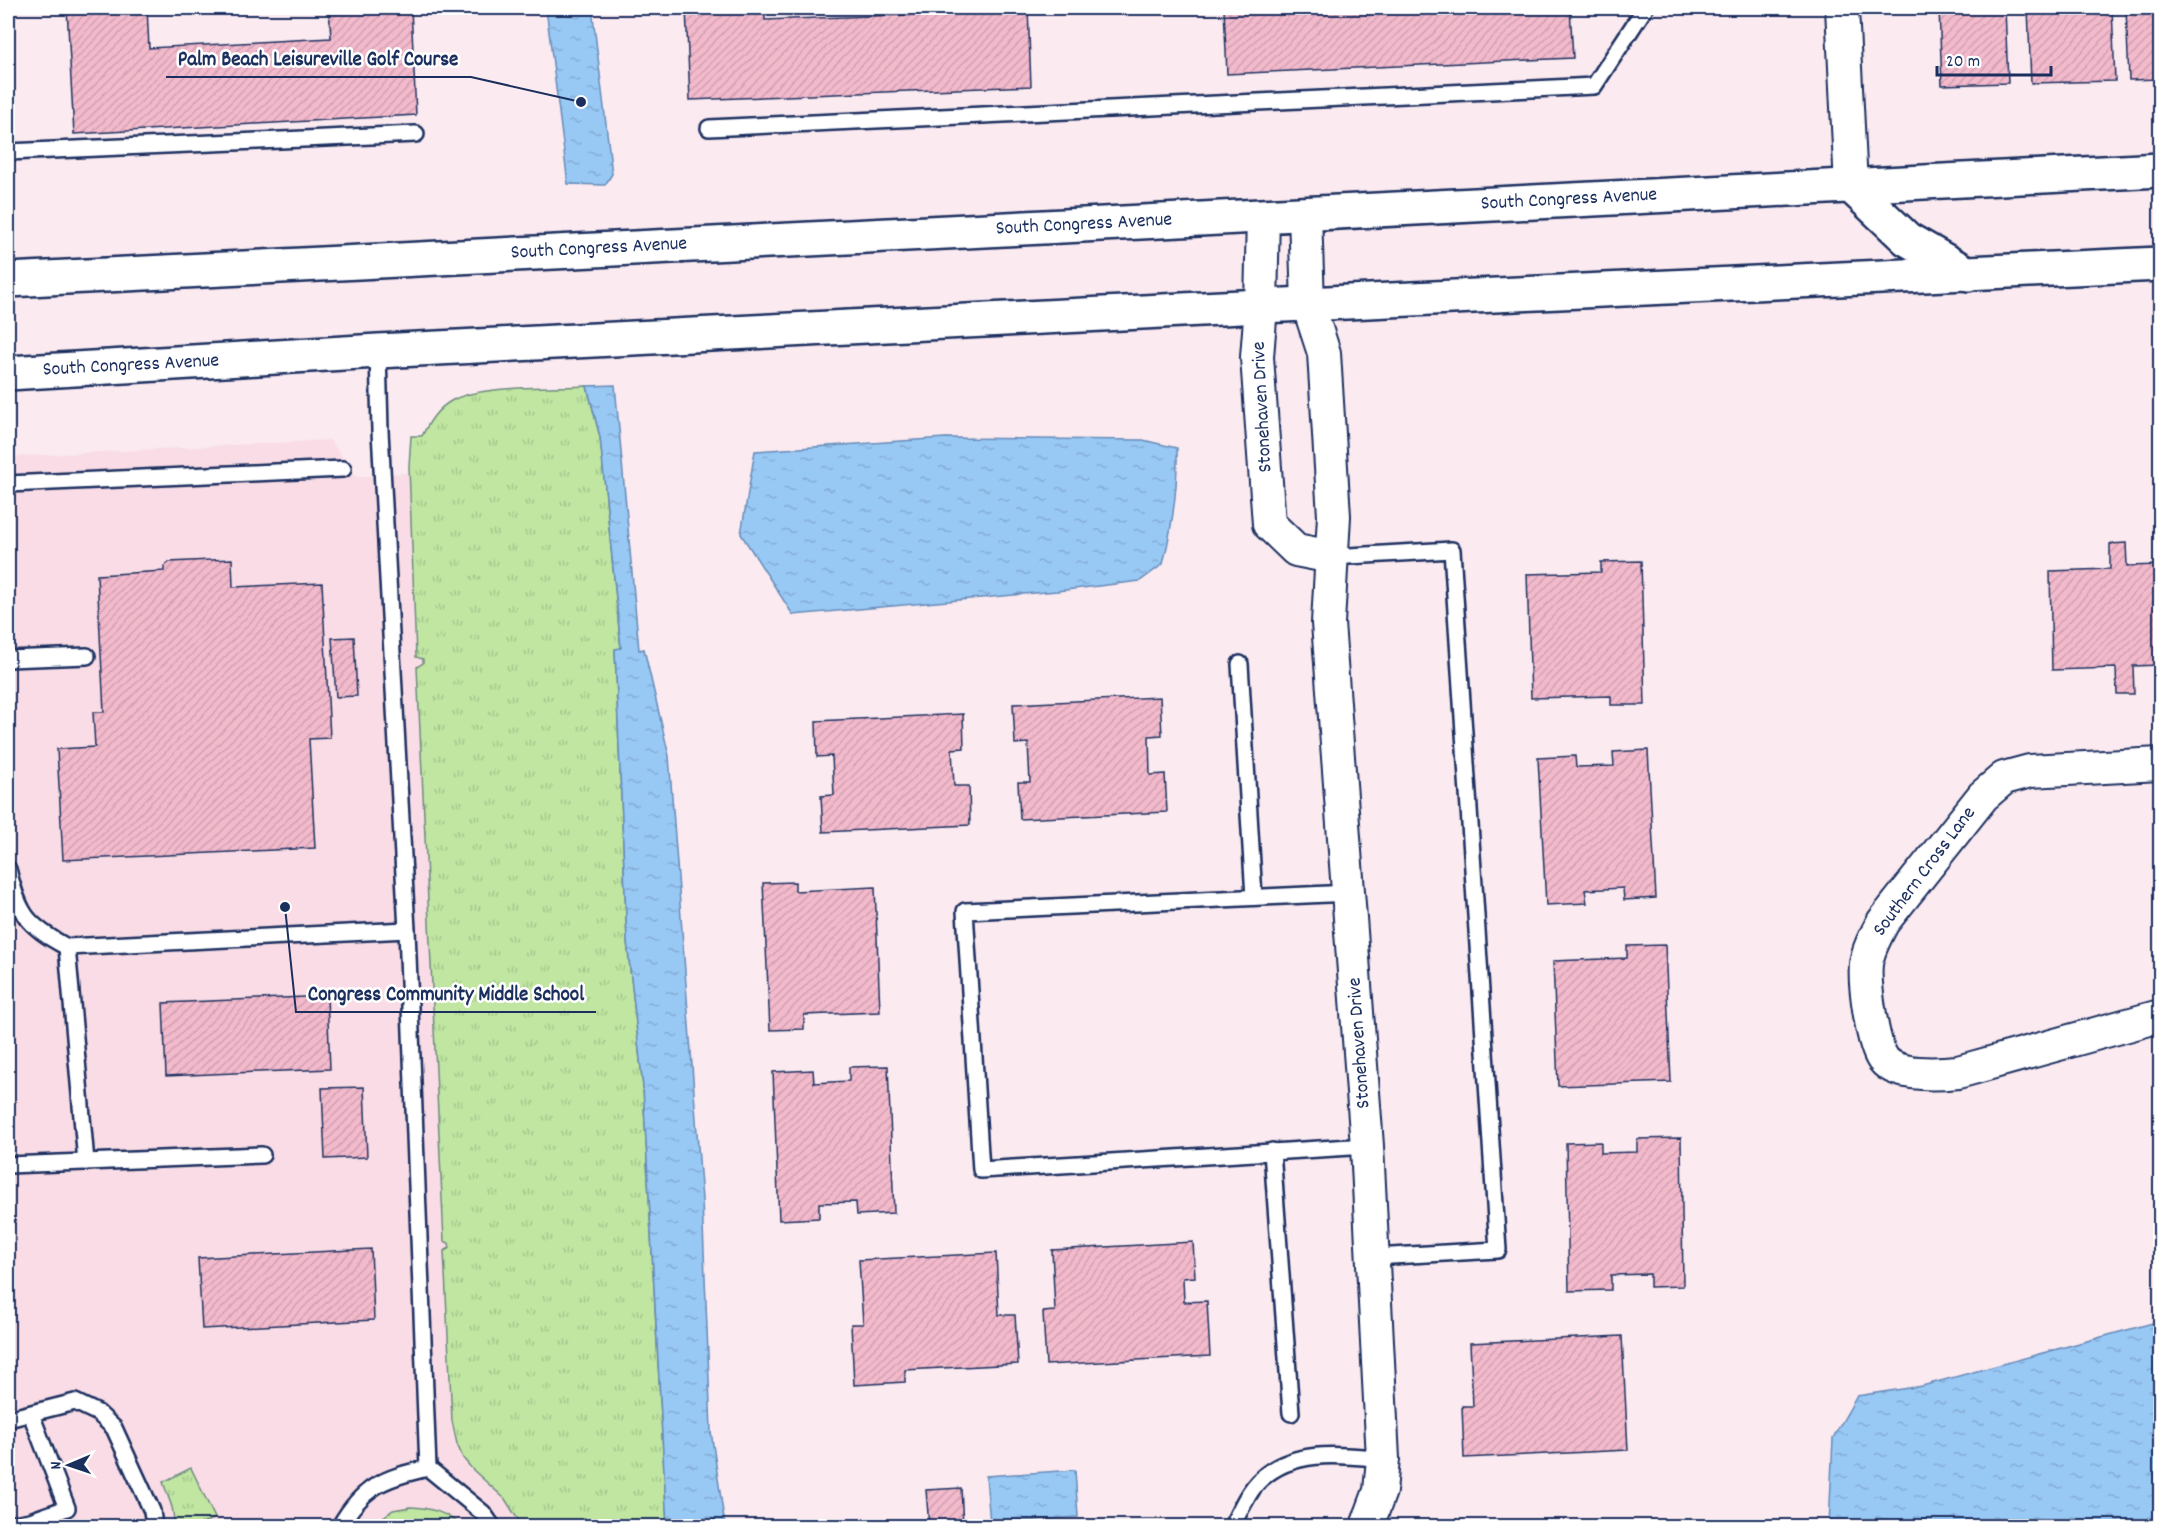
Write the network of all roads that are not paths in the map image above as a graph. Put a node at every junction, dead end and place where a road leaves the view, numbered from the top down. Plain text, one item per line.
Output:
1 (1645, 8) edge
2 (1842, 8) edge
3 (709, 128) dead end
4 (416, 134) dead end
5 (8, 152) edge
6 (2160, 170) edge
7 (1851, 186) junction
8 (1305, 214) junction
9 (1263, 216) junction
10 (2160, 264) edge
11 (1968, 274) junction
12 (8, 280) edge
13 (1308, 304) junction
14 (1261, 306) junction
15 (378, 351) junction
16 (8, 373) edge
17 (343, 469) dead end
18 (8, 484) edge
19 (1332, 557) junction
20 (87, 656) dead end
21 (8, 659) edge
22 (1240, 664) dead end
23 (2160, 764) edge
24 (8, 869) edge
25 (1350, 893) junction
26 (1254, 897) junction
27 (406, 930) junction
28 (68, 947) junction
29 (2160, 1016) edge
30 (1367, 1146) junction
31 (1272, 1151) junction
32 (262, 1155) dead end
33 (86, 1162) junction
34 (8, 1165) edge
35 (1374, 1257) junction
36 (1291, 1413) dead end
37 (31, 1414) junction
38 (8, 1419) edge
39 (1383, 1459) junction
40 (428, 1468) junction
41 (8, 1525) edge
42 (154, 1527) edge
43 (340, 1527) edge
44 (492, 1527) edge
45 (1232, 1527) edge
46 (1367, 1527) edge

1 - 3 lane
2 - 7 street
4 - 5 lane
6 - 7 main road, South Congress Avenue
7 - 8 main road, South Congress Avenue
7 - 11 main road
8 - 9 main road, South Congress Avenue
8 - 13 street, Stonehaven Drive
9 - 12 main road, South Congress Avenue
9 - 14 street, Stonehaven Drive
10 - 11 main road, South Congress Avenue
11 - 13 main road, South Congress Avenue
13 - 14 main road, South Congress Avenue
13 - 19 street, Stonehaven Drive
14 - 15 main road, South Congress Avenue
14 - 19 street, Stonehaven Drive
15 - 16 main road, South Congress Avenue
15 - 27 lane
17 - 18 lane
19 - 25 street, Stonehaven Drive
19 - 35 lane
20 - 21 lane
22 - 26 lane
23 - 29 street, Southern Cross Lane
24 - 28 lane
25 - 26 lane
25 - 30 street, Stonehaven Drive
26 - 31 lane
27 - 28 lane
27 - 40 lane
28 - 33 lane
30 - 31 lane
30 - 35 street, Stonehaven Drive
31 - 36 lane
32 - 33 lane
33 - 34 lane
35 - 39 street, Stonehaven Drive
37 - 38 lane
37 - 41 lane
37 - 42 lane
39 - 45 lane
39 - 46 street, Stonehaven Drive
40 - 43 lane
40 - 44 lane

